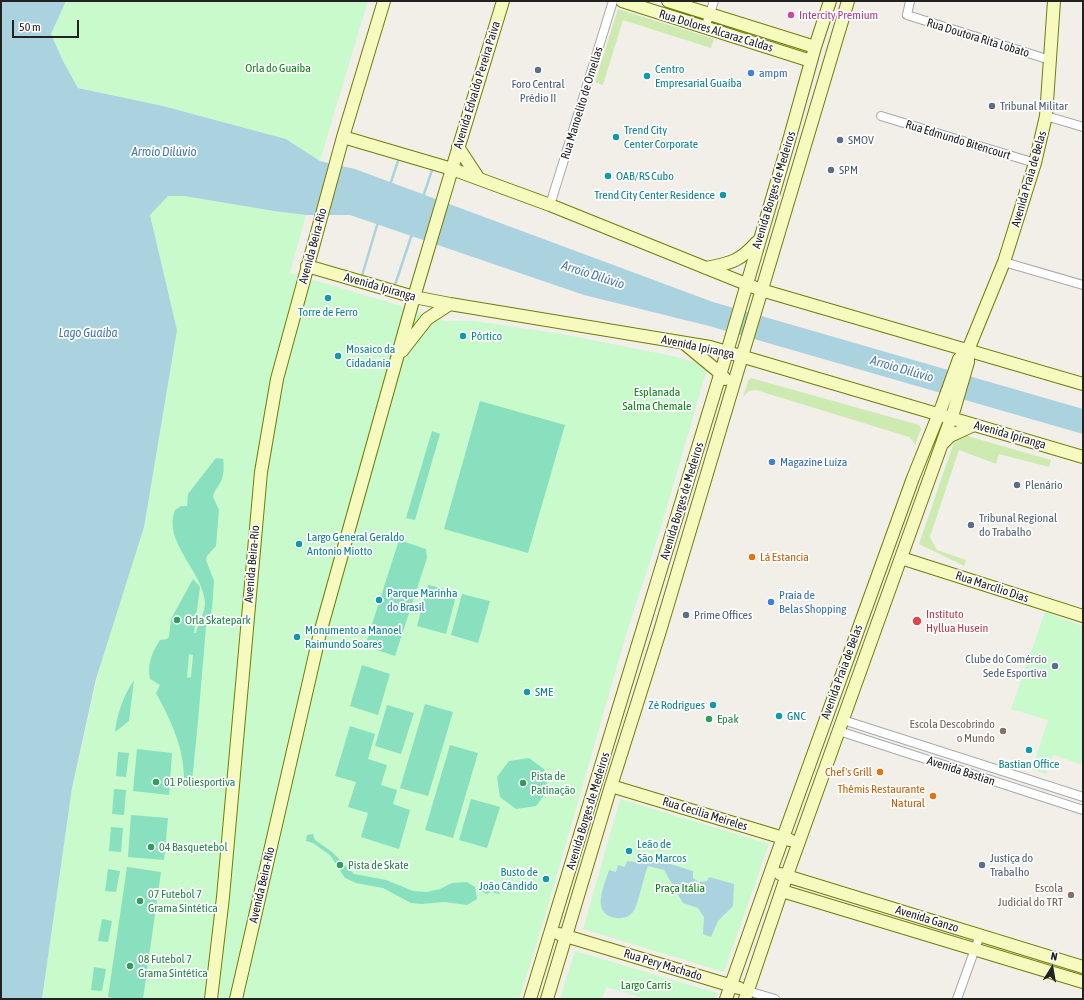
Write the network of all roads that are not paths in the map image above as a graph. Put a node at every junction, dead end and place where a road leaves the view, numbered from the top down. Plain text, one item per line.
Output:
1 (384, 1) edge
2 (503, 1) edge
3 (613, 1) edge
4 (622, 1) edge
5 (668, 1) edge
6 (714, 1) edge
7 (830, 1) edge
8 (848, 1) edge
9 (910, 1) edge
10 (1054, 1) edge
11 (710, 14) junction
12 (705, 28) junction
13 (815, 47) junction
14 (1050, 60) junction
15 (811, 61) junction
16 (824, 78) junction
17 (881, 116) dead end
18 (1046, 116) junction
19 (1083, 127) edge
20 (343, 137) junction
21 (458, 147) junction
22 (1035, 163) junction
23 (452, 169) junction
24 (479, 179) junction
25 (550, 205) junction
26 (759, 240) junction
27 (1004, 262) junction
28 (307, 266) junction
29 (706, 268) junction
30 (746, 285) junction
31 (1083, 285) edge
32 (761, 290) junction
33 (414, 296) junction
34 (450, 304) junction
35 (684, 343) junction
36 (727, 352) junction
37 (398, 356) junction
38 (742, 357) junction
39 (965, 357) junction
40 (720, 373) junction
41 (1083, 384) edge
42 (732, 388) junction
43 (941, 409) junction
44 (953, 412) junction
45 (974, 425) junction
46 (942, 445) junction
47 (1083, 457) edge
48 (901, 558) junction
49 (1083, 616) edge
50 (844, 720) junction
51 (839, 731) junction
52 (938, 750) junction
53 (934, 762) junction
54 (611, 786) junction
55 (1050, 786) junction
56 (1083, 797) edge
57 (1046, 798) junction
58 (1083, 810) edge
59 (782, 838) junction
60 (799, 843) junction
61 (771, 870) junction
62 (787, 876) junction
63 (782, 891) junction
64 (888, 907) junction
65 (884, 922) junction
66 (550, 932) junction
67 (980, 935) junction
68 (566, 936) junction
69 (974, 949) junction
70 (1083, 968) edge
71 (1083, 982) edge
72 (731, 985) junction
73 (746, 995) edge
74 (211, 999) edge
75 (236, 999) edge
76 (530, 999) edge
77 (548, 999) edge
78 (726, 999) edge
79 (775, 999) edge
80 (957, 999) edge

1 - 20 main road
2 - 21 main road, Avenida Edvaldo Pereira Paiva
3 - 25 street, Rua Manoelito de Ornellas
4 - 12 main road, Rua Dolores Alcaraz Caldas
5 - 11 main road, Rua Dolores Alcaraz Caldas
6 - 11 street
7 - 13 main road, Avenida Borges de Medeiros
8 - 16 main road
9 - 14 street, Rua Doutora Rita Lobato
10 - 14 main road, Avenida Praia de Belas
11 - 12 street
11 - 13 main road, Rua Dolores Alcaraz Caldas
12 - 15 main road, Rua Dolores Alcaraz Caldas
13 - 15 main road, Avenida Borges de Medeiros
14 - 18 main road, Avenida Praia de Belas
15 - 16 main road
15 - 26 main road, Avenida Borges de Medeiros
16 - 32 main road, Avenida Borges de Medeiros
17 - 22 street, Rua Edmundo Bitencourt
18 - 19 street
18 - 22 main road, Avenida Praia de Belas
20 - 23 main road
20 - 28 main road, Avenida Beira-Rio
21 - 23 main road, Avenida Edvaldo Pereira Paiva
21 - 24 main road
22 - 27 main road, Avenida Praia de Belas
23 - 24 main road
23 - 33 main road, Avenida Beira-Rio
24 - 25 main road
25 - 29 main road
26 - 29 main road
26 - 30 main road, Avenida Borges de Medeiros
27 - 31 street
27 - 39 main road, Avenida Praia de Belas
28 - 33 main road, Avenida Ipiranga
28 - 74 main road, Avenida Beira-Rio
29 - 30 main road
30 - 32 main road
30 - 36 main road, Avenida Borges de Medeiros
32 - 38 main road, Avenida Borges de Medeiros
32 - 39 main road
33 - 34 main road, Avenida Ipiranga
33 - 37 main road, Avenida Beira-Rio
34 - 35 main road, Avenida Ipiranga
34 - 37 main road
35 - 36 main road, Avenida Ipiranga
35 - 40 main road
36 - 38 main road, Avenida Ipiranga
36 - 40 main road, Avenida Borges de Medeiros
37 - 75 main road, Avenida Beira-Rio
38 - 42 main road, Avenida Borges de Medeiros
38 - 43 main road, Avenida Ipiranga
39 - 41 main road
39 - 43 main road, Avenida Praia de Belas
39 - 44 main road, Avenida Praia de Belas
40 - 42 main road
40 - 66 main road, Avenida Borges de Medeiros
42 - 54 main road, Avenida Borges de Medeiros
43 - 44 main road, Avenida Ipiranga
43 - 59 main road, Avenida Praia de Belas
44 - 45 main road, Avenida Ipiranga
44 - 46 main road, Avenida Praia de Belas
45 - 46 main road
45 - 47 main road, Avenida Ipiranga
46 - 48 main road, Avenida Praia de Belas
48 - 49 main road, Rua Marcílio Dias
48 - 50 main road, Avenida Praia de Belas
50 - 51 main road, Avenida Praia de Belas
50 - 52 street, Avenida Bastian
51 - 53 street, Avenida Bastian
51 - 60 main road, Avenida Praia de Belas
52 - 53 street
52 - 55 street, Avenida Bastian
53 - 57 street, Avenida Bastian
54 - 59 main road, Rua Cecília Meireles
54 - 68 main road, Avenida Borges de Medeiros
55 - 56 street, Avenida Bastian
55 - 57 street
57 - 58 street, Avenida Bastian
59 - 60 main road, Rua Cecília Meireles
59 - 61 main road, Avenida Praia de Belas
60 - 62 main road, Avenida Praia de Belas
61 - 62 main road, Avenida Ganzo
61 - 72 main road, Avenida Praia de Belas
62 - 63 main road, Avenida Praia de Belas
62 - 64 main road, Avenida Ganzo
63 - 65 main road, Avenida Ganzo
63 - 73 main road, Avenida Praia de Belas
64 - 65 main road
64 - 67 main road, Avenida Ganzo
65 - 69 main road, Avenida Ganzo
66 - 68 main road, Rua Pery Machado
66 - 76 main road, Avenida Borges de Medeiros
67 - 69 street
67 - 70 main road, Avenida Ganzo
68 - 72 main road, Rua Pery Machado
68 - 77 main road, Avenida Borges de Medeiros
69 - 71 main road, Avenida Ganzo
69 - 80 street
72 - 73 main road, Rua Pery Machado
72 - 78 main road, Avenida Praia de Belas
73 - 79 street, Rua Pery Machado

